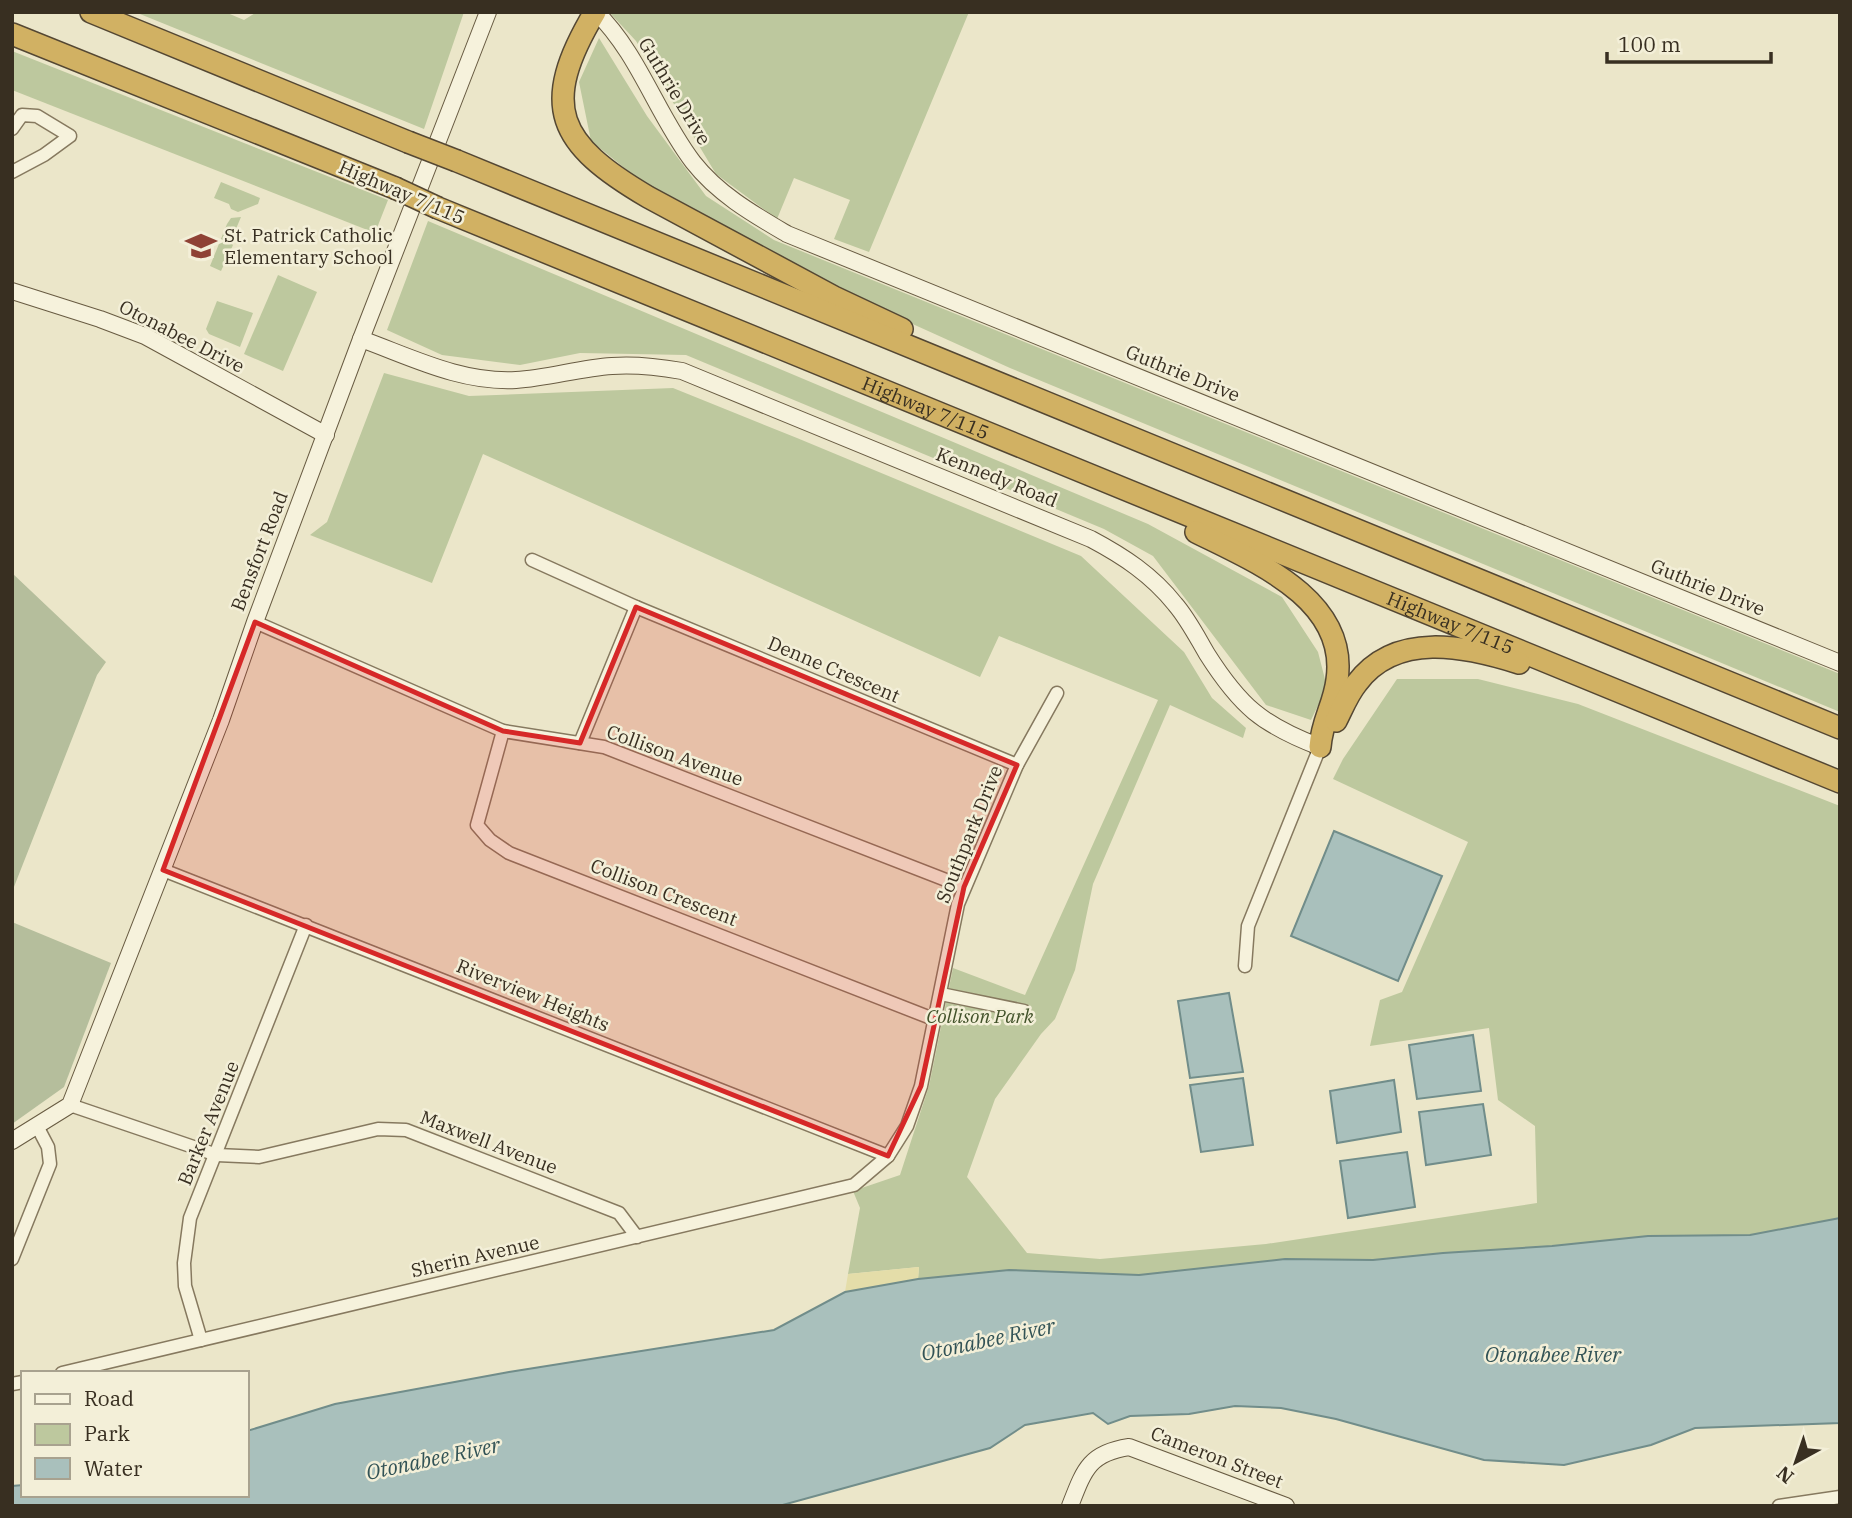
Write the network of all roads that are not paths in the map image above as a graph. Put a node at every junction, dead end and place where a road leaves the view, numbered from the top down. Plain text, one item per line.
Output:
1 (91, 12) edge
2 (488, 12) edge
3 (596, 12) edge
4 (12, 34) edge
5 (12, 129) edge
6 (12, 172) edge
7 (12, 290) edge
8 (361, 339) junction
9 (992, 380) junction
10 (326, 435) junction
11 (1012, 443) junction
12 (532, 560) dead end
13 (636, 607) junction
14 (255, 622) junction
15 (1840, 663) edge
16 (1057, 692) dead end
17 (1701, 727) junction
18 (1840, 728) edge
19 (503, 731) junction
20 (580, 743) junction
21 (1320, 747) junction
22 (1017, 765) junction
23 (1840, 782) edge
24 (163, 870) junction
25 (964, 887) junction
26 (306, 925) junction
27 (1245, 966) dead end
28 (941, 994) junction
29 (1024, 1011) dead end
30 (936, 1020) junction
31 (70, 1105) junction
32 (37, 1126) junction
33 (12, 1141) edge
34 (217, 1155) junction
35 (888, 1156) junction
36 (637, 1237) junction
37 (12, 1259) edge
38 (201, 1340) junction
39 (70, 1371) edge
40 (1840, 1497) edge
41 (1070, 1506) edge
42 (1286, 1506) edge
43 (1779, 1506) edge

1 - 9 highway, bridge
2 - 8 street, Bensfort Road
3 - 9 highway
3 - 15 street, Guthrie Drive
4 - 11 highway, Highway 7/115, bridge
5 - 6 street
7 - 10 street, Otonabee Drive
8 - 10 street, Bensfort Road
8 - 21 street, Kennedy Road
9 - 18 highway
10 - 14 street, Bensfort Road
11 - 17 highway, Highway 7/115
11 - 21 highway
12 - 13 street, Denne Crescent
13 - 20 street
13 - 22 street, Denne Crescent
14 - 19 street, Collison Avenue
14 - 24 street, Bensfort Road
16 - 22 street, Southpark Drive
17 - 21 highway
17 - 23 highway, Highway 7/115
19 - 20 street, Collison Avenue
19 - 30 street, Collison Crescent
20 - 25 street, Collison Avenue
21 - 27 street
22 - 25 street, Southpark Drive
24 - 26 street, Riverview Heights
24 - 31 street, Bensfort Road
25 - 28 street, Southpark Drive
26 - 34 street, Barker Avenue
26 - 35 street, Riverview Heights
28 - 29 street
28 - 30 street, Southpark Drive
30 - 35 street, Southpark Drive
31 - 32 street
31 - 34 street, Maxwell Avenue
32 - 33 street
32 - 37 street
34 - 36 street, Maxwell Avenue
34 - 38 street, Barker Avenue
35 - 36 street, Sherin Avenue
36 - 38 street, Sherin Avenue
38 - 39 street, Sherin Avenue
40 - 43 street
41 - 42 street, Cameron Street

